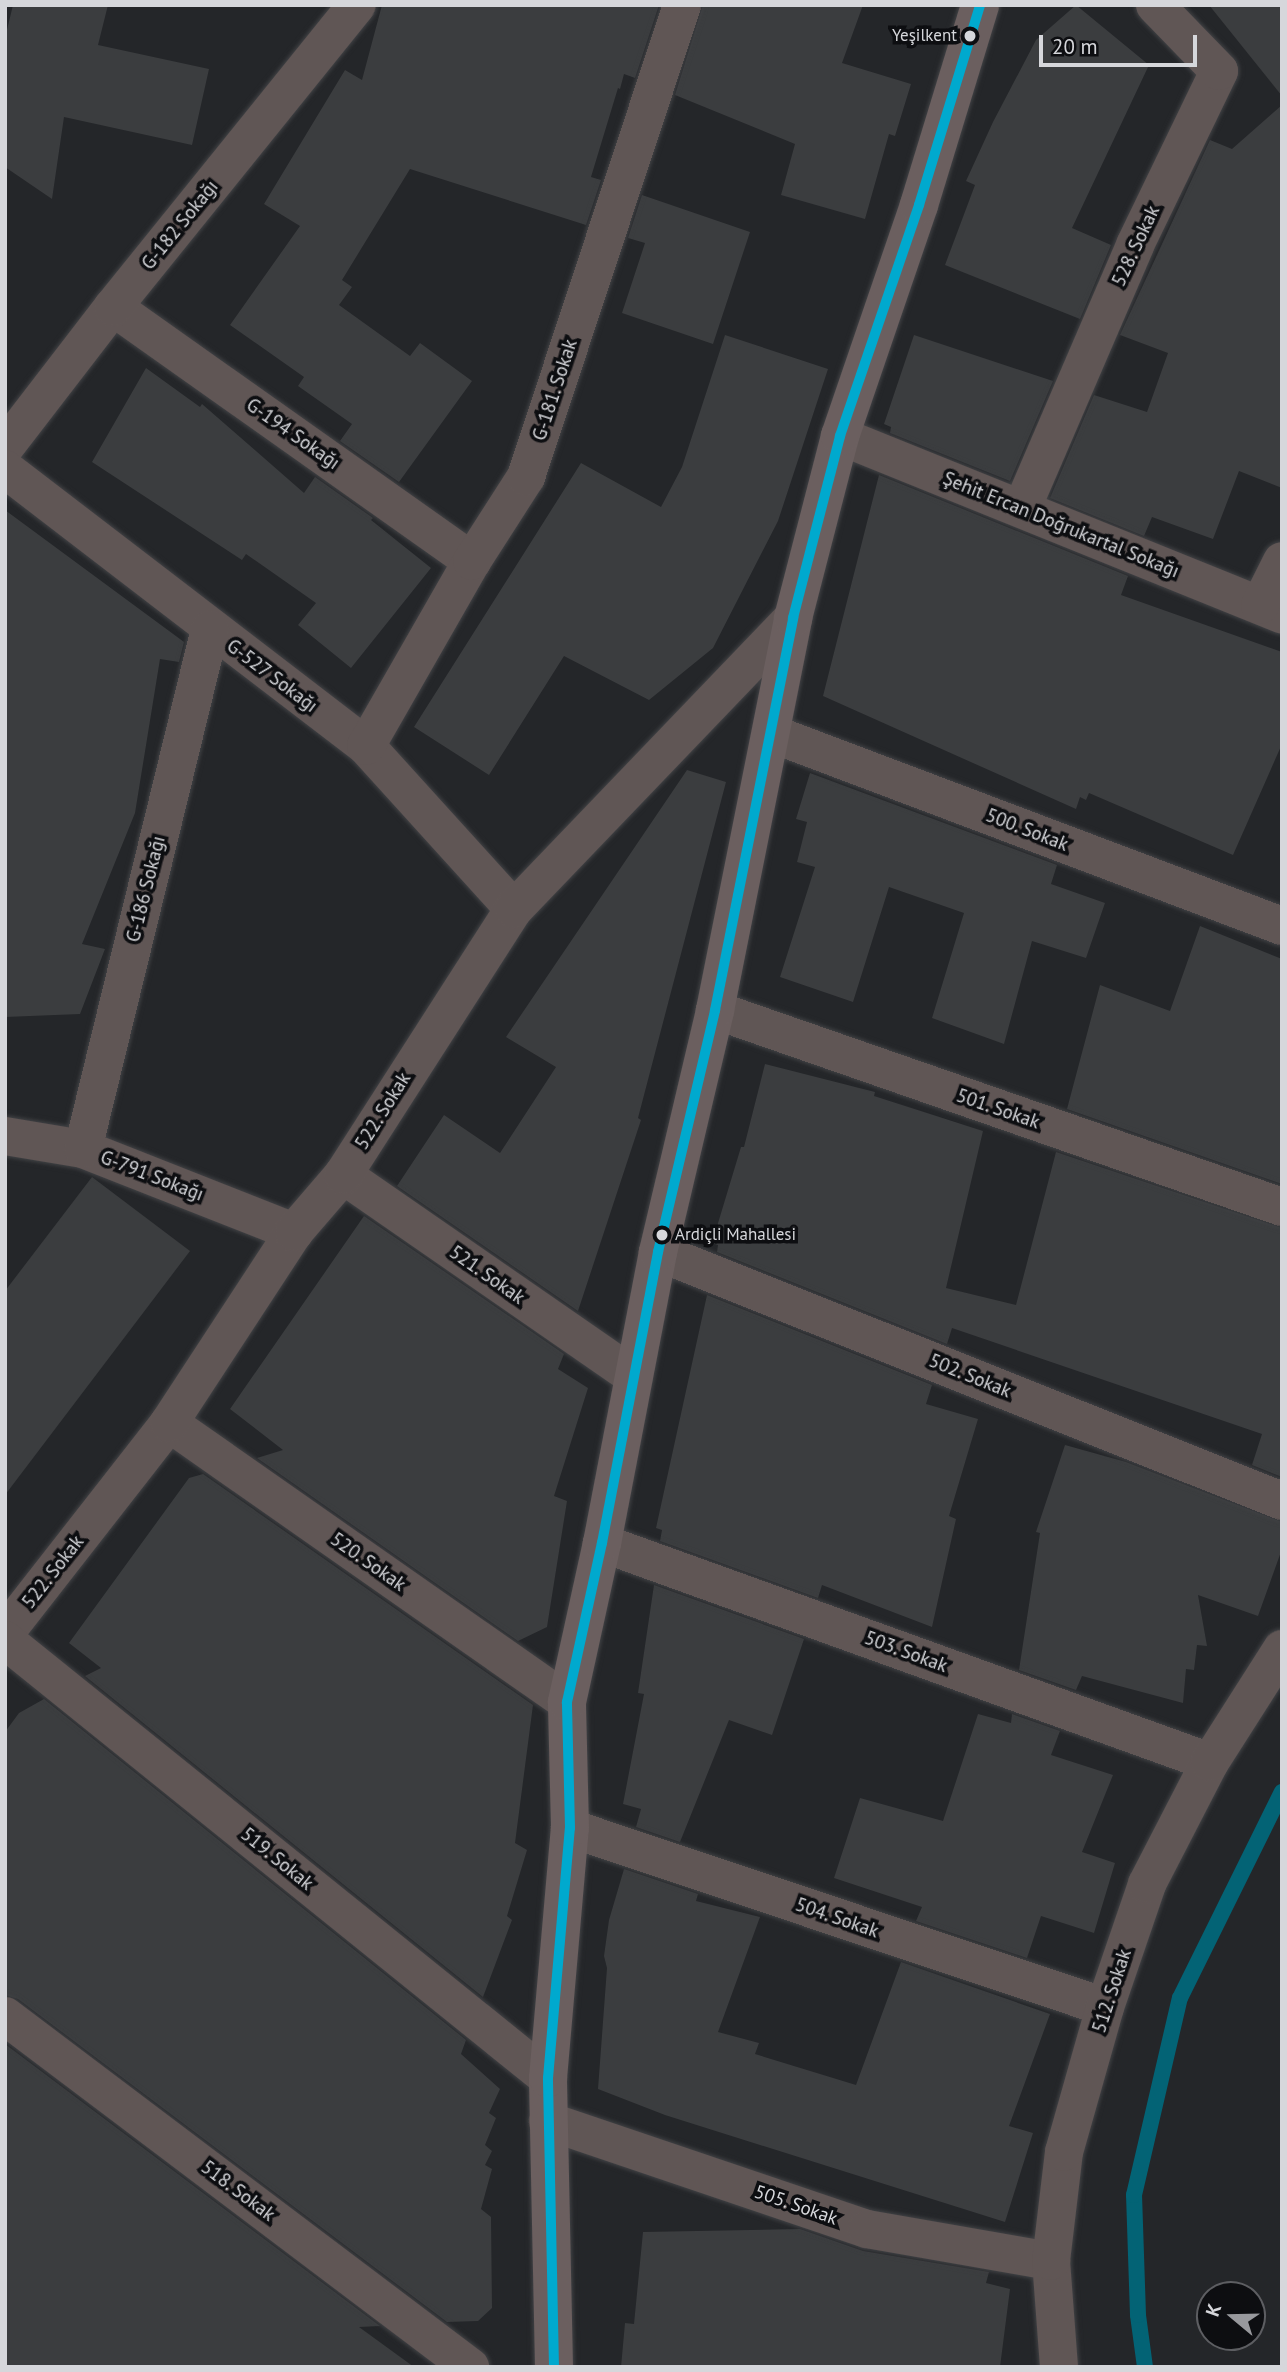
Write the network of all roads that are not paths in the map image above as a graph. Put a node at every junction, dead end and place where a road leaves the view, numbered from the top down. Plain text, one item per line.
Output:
1 (357, 5) edge
2 (682, 5) edge
3 (980, 5) edge
4 (1155, 5) edge
5 (113, 307) junction
6 (840, 436) junction
7 (5, 447) edge
8 (5, 468) edge
9 (1022, 508) junction
10 (472, 561) junction
11 (1282, 561) edge
12 (1271, 610) edge
13 (793, 618) junction
14 (210, 629) junction
15 (773, 734) junction
16 (366, 746) junction
17 (513, 909) junction
18 (1282, 926) edge
19 (715, 1010) junction
20 (5, 1136) edge
21 (83, 1149) junction
22 (342, 1175) junction
23 (1282, 1207) edge
24 (295, 1232) junction
25 (658, 1252) junction
26 (632, 1375) junction
27 (169, 1423) junction
28 (1282, 1501) edge
29 (602, 1543) junction
30 (5, 1633) edge
31 (5, 1640) edge
32 (1282, 1649) edge
33 (566, 1702) junction
34 (1210, 1762) junction
35 (570, 1828) junction
36 (1105, 2007) junction
37 (5, 2016) edge
38 (548, 2078) junction
39 (548, 2120) junction
40 (1051, 2261) junction
41 (470, 2367) edge
42 (554, 2367) edge
43 (1059, 2367) edge

1 - 5 street, G-182 Sokağı
2 - 10 street, G-181. Sokak
3 - 6 main road
4 - 9 street, 528. Sokak
5 - 7 street, G-182 Sokağı
5 - 10 street, G-194 Sokağı
6 - 9 street, Şehit Ercan Doğrukartal Sokağı
6 - 13 main road
8 - 14 street, G-527 Sokağı
9 - 12 street, Şehit Ercan Doğrukartal Sokağı
10 - 16 street, G-181. Sokak
11 - 12 street
13 - 15 main road
13 - 17 street, 522. Sokak
14 - 16 street, G-527 Sokağı
14 - 21 street, G-186 Sokağı
15 - 18 street, 500. Sokak
15 - 19 main road
16 - 17 street, G-527 Sokağı
17 - 22 street, 522. Sokak
19 - 23 street, 501. Sokak
19 - 25 main road
20 - 21 street, G-791 Sokağı
21 - 24 street, G-791 Sokağı
22 - 24 street, 522. Sokak
22 - 26 street, 521. Sokak
24 - 27 street, 522. Sokak
25 - 26 main road
25 - 28 street, 502. Sokak
26 - 29 main road
27 - 30 street, 522. Sokak
27 - 33 street, 520. Sokak
29 - 33 main road
29 - 34 street, 503. Sokak
31 - 38 street, 519. Sokak
32 - 34 street, 512. Sokak
33 - 35 main road
34 - 36 street, 512. Sokak
35 - 36 street, 504. Sokak
35 - 38 main road
36 - 40 street, 512. Sokak
37 - 41 street, 518. Sokak
38 - 39 main road
39 - 40 street, 505. Sokak
39 - 42 main road
40 - 43 street, 512. Sokak

